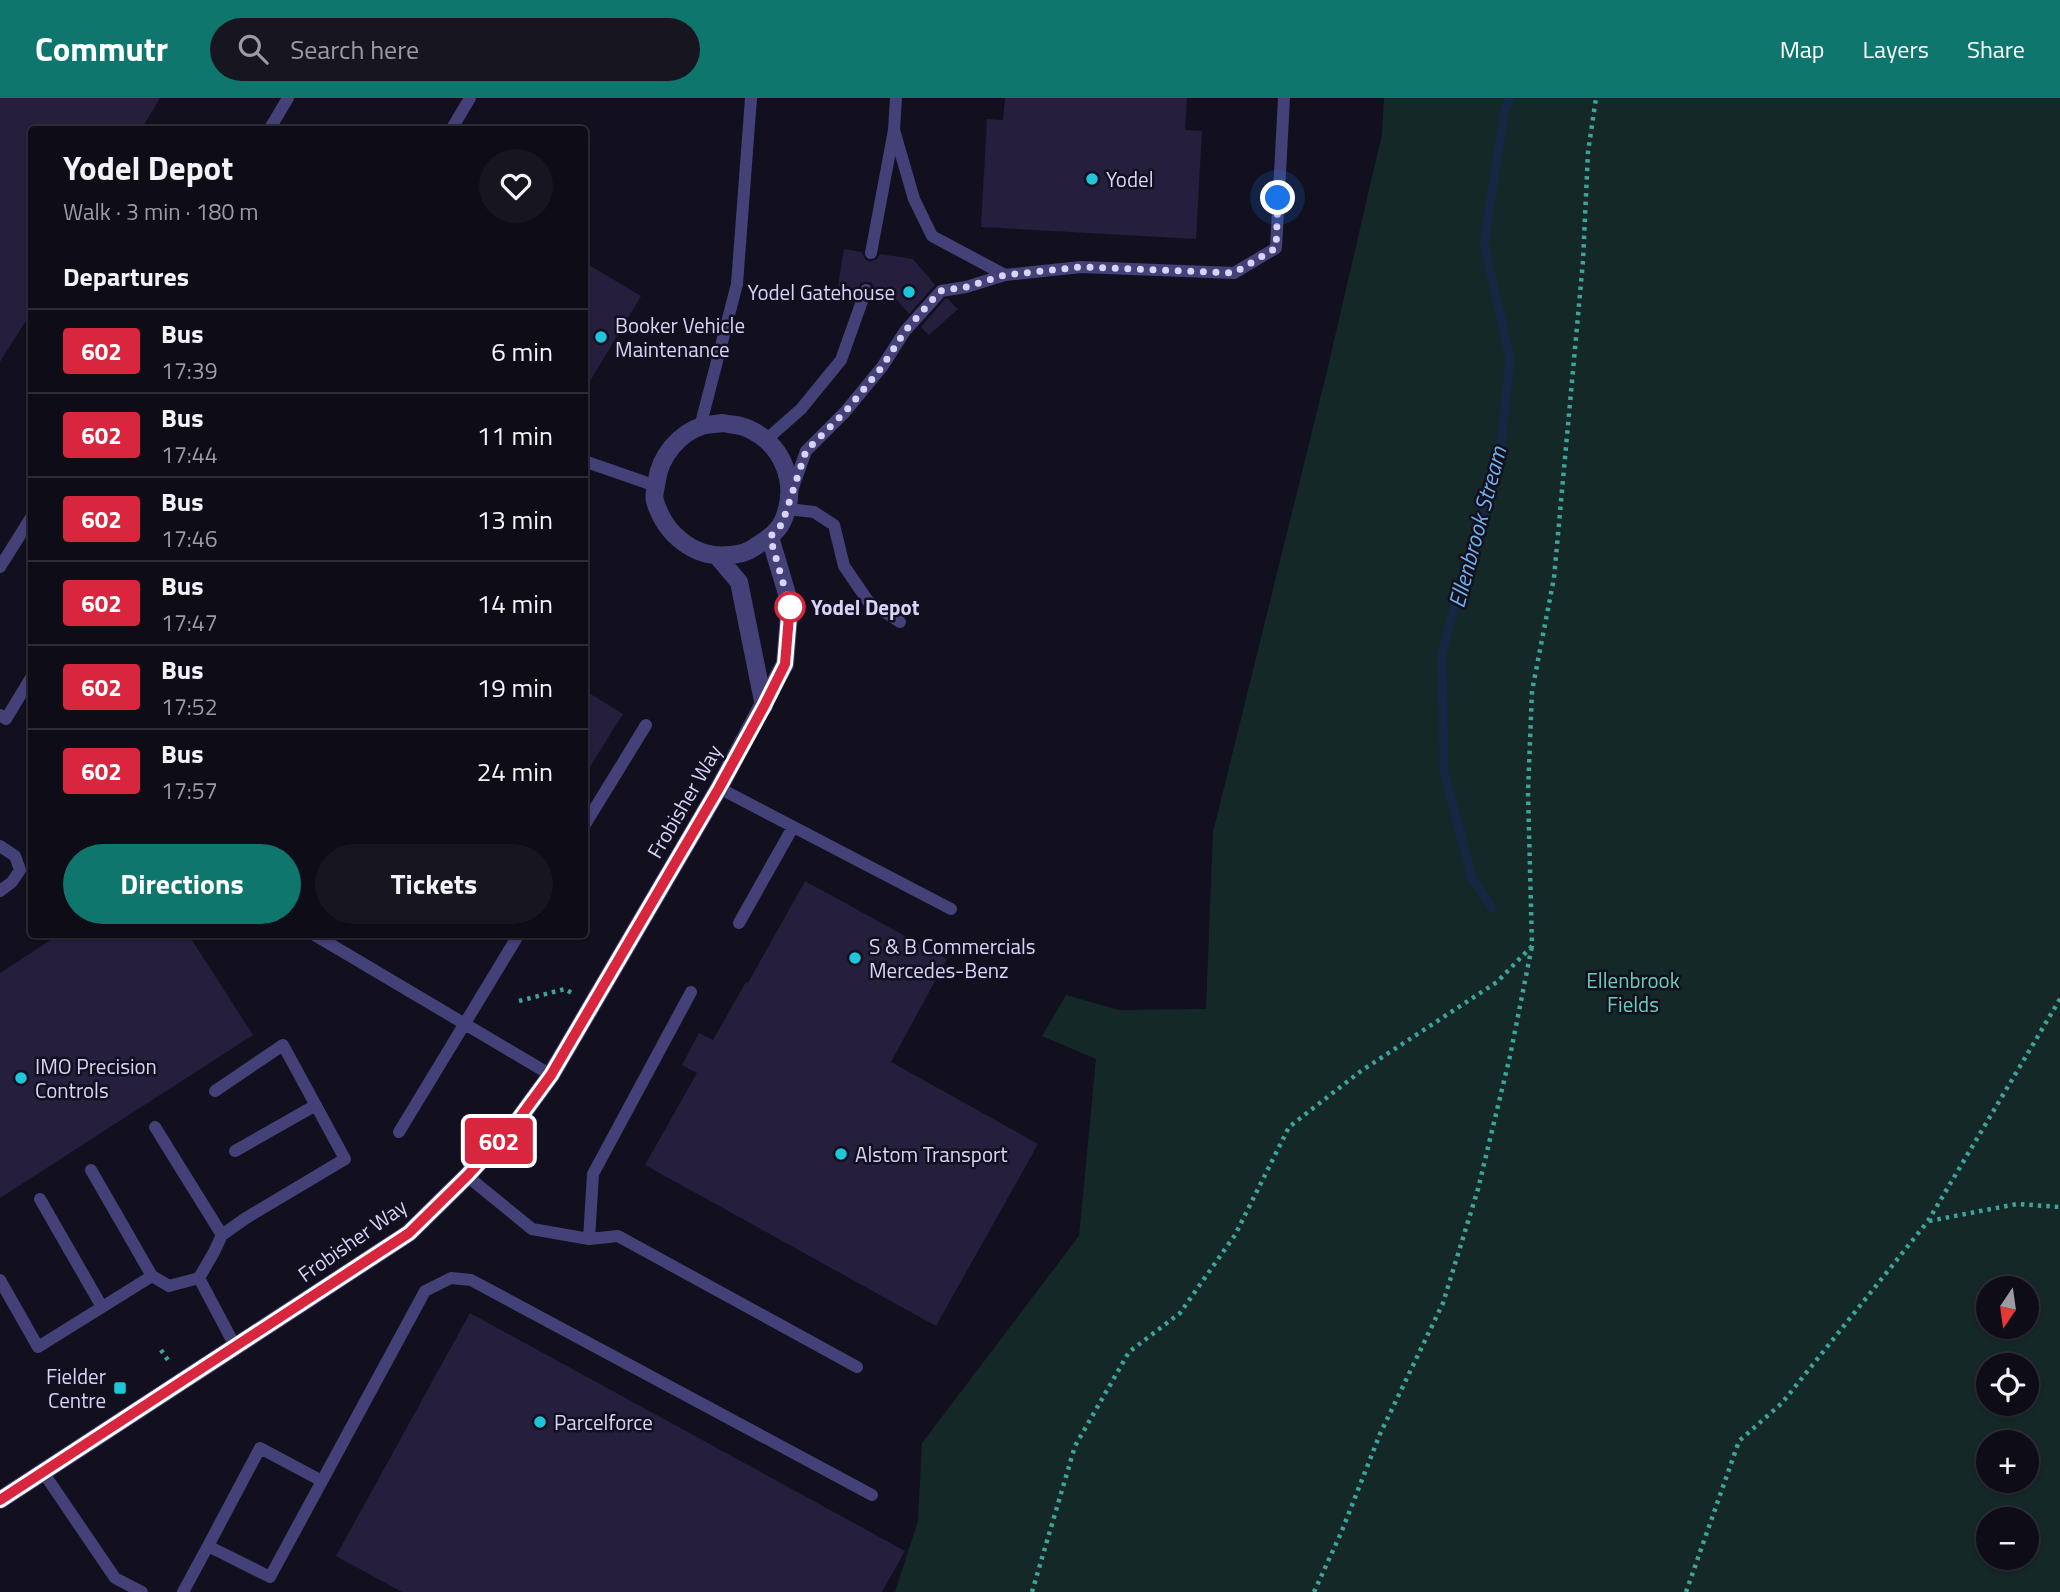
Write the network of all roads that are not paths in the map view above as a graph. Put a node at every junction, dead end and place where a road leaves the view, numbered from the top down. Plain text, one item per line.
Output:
1 (288, 98) edge
2 (470, 98) edge
3 (751, 98) edge
4 (896, 98) edge
5 (1284, 98) edge
6 (271, 126) edge
7 (453, 126) edge
8 (894, 130) junction
9 (871, 253) dead end
10 (1005, 275) junction
11 (866, 290) dead end
12 (701, 426) junction
13 (767, 439) junction
14 (588, 462) edge
15 (656, 486) junction
16 (789, 503) junction
17 (28, 522) edge
18 (770, 537) junction
19 (717, 556) junction
20 (0, 567) edge
21 (900, 622) dead end
22 (28, 683) edge
23 (764, 706) junction
24 (0, 715) edge
25 (646, 725) dead end
26 (719, 788) junction
27 (588, 819) edge
28 (793, 827) junction
29 (0, 846) edge
30 (0, 891) edge
31 (951, 909) dead end
32 (739, 923) dead end
33 (320, 938) edge
34 (517, 938) edge
35 (691, 992) dead end
36 (464, 1025) junction
37 (551, 1075) junction
38 (215, 1091) dead end
39 (316, 1105) junction
40 (155, 1127) dead end
41 (398, 1132) dead end
42 (234, 1151) dead end
43 (91, 1170) dead end
44 (467, 1176) junction
45 (40, 1199) dead end
46 (222, 1235) junction
47 (589, 1240) junction
48 (152, 1276) junction
49 (199, 1278) junction
50 (0, 1280) edge
51 (102, 1307) junction
52 (234, 1346) junction
53 (857, 1367) dead end
54 (43, 1472) junction
55 (321, 1481) junction
56 (872, 1495) dead end
57 (0, 1500) edge
58 (208, 1546) junction
59 (142, 1592) edge
60 (183, 1592) edge

1 - 6 lane
2 - 7 lane
3 - 12 lane
4 - 8 lane
5 - 10 lane
8 - 9 lane
8 - 10 lane
10 - 16 lane
11 - 13 lane
12 - 13 street
12 - 15 street
13 - 16 street
14 - 15 lane
15 - 19 street
16 - 18 street
16 - 21 lane
17 - 20 lane
18 - 19 street
18 - 23 street, Frobisher Way
19 - 23 street
22 - 24 lane
23 - 26 street, Frobisher Way
25 - 27 lane
26 - 28 lane
26 - 37 street, Frobisher Way
28 - 31 lane
28 - 32 lane
29 - 30 lane
33 - 36 lane
34 - 36 lane
35 - 47 lane
36 - 37 lane
36 - 41 lane
37 - 44 street, Frobisher Way
38 - 39 lane
39 - 42 lane
39 - 46 lane
40 - 46 lane
43 - 48 lane
44 - 47 lane
44 - 52 street, Frobisher Way
45 - 51 lane
46 - 49 lane
47 - 53 lane
48 - 49 lane
48 - 51 lane
49 - 52 lane
50 - 51 lane
52 - 54 street, Frobisher Way
54 - 57 street, Frobisher Way
54 - 59 lane
55 - 56 lane
55 - 58 lane
55 - 58 lane
58 - 60 lane

